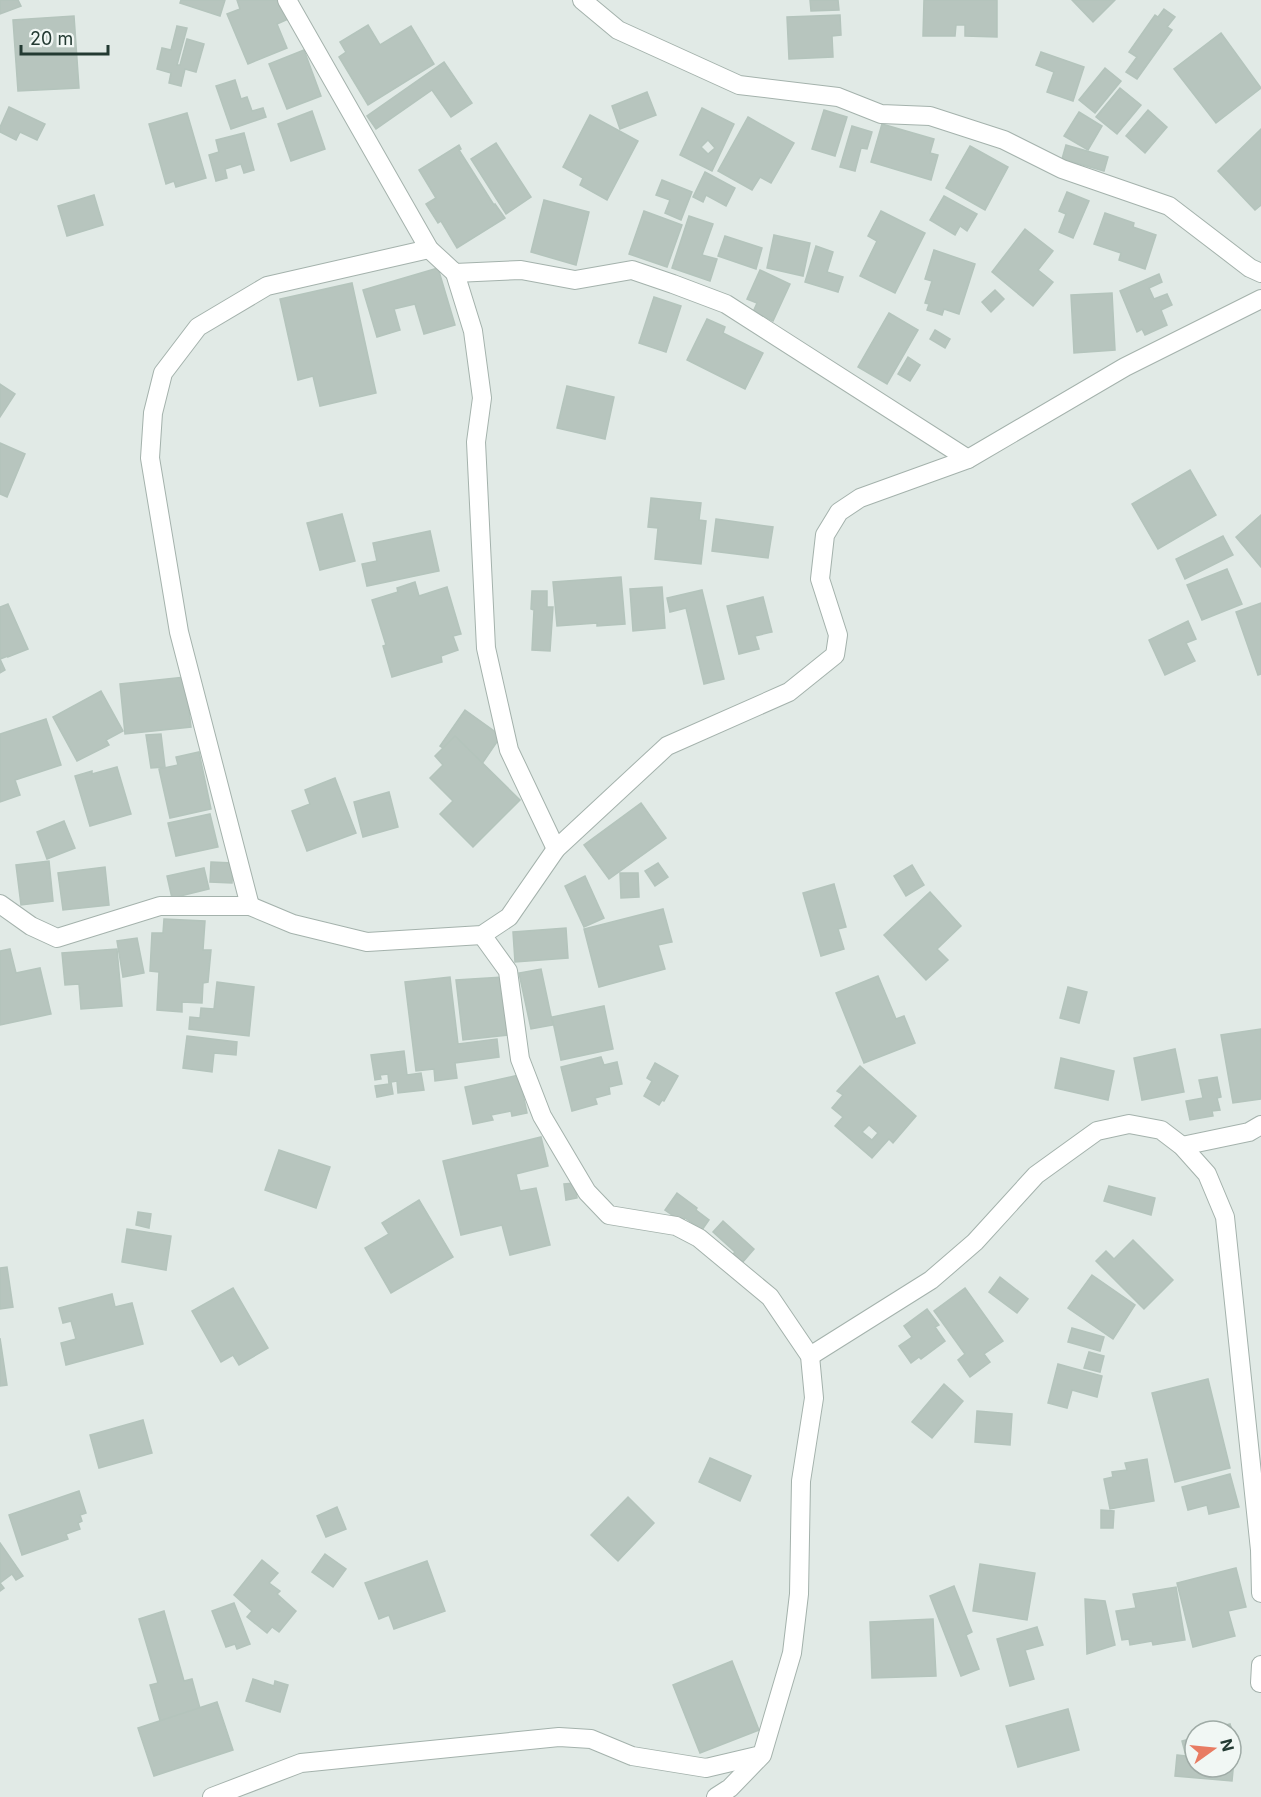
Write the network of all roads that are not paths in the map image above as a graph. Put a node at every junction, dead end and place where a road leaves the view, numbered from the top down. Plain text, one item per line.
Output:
1 (287, 0) edge
2 (582, 0) edge
3 (429, 249) junction
4 (455, 273) junction
5 (1261, 273) edge
6 (1261, 299) edge
7 (968, 459) junction
8 (556, 849) junction
9 (0, 904) edge
10 (250, 906) junction
11 (483, 935) junction
12 (1261, 1125) edge
13 (1182, 1146) junction
14 (810, 1356) junction
15 (1261, 1593) edge
16 (762, 1755) junction
17 (212, 1797) edge
18 (716, 1797) edge

1 - 3 street
2 - 5 street
3 - 4 street
3 - 10 street
4 - 7 street
4 - 8 street
6 - 7 street
7 - 8 street
8 - 11 street
9 - 10 street
10 - 11 street
11 - 14 street
12 - 13 street
13 - 14 street
13 - 15 street
14 - 16 street
16 - 17 street
16 - 18 street

